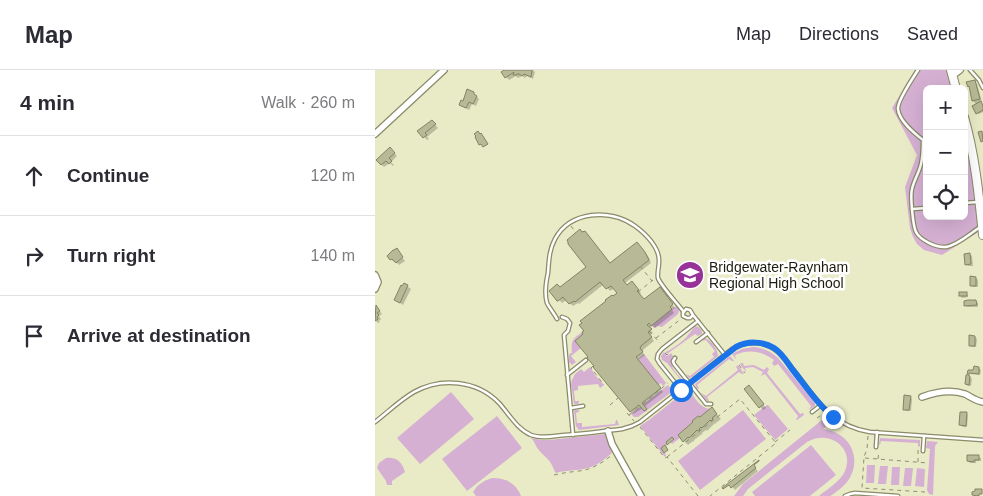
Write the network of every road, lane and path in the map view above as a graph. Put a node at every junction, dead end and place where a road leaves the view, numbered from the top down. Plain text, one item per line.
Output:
1 (444, 70) edge
2 (918, 70) edge
3 (961, 70) edge
4 (970, 70) edge
5 (952, 73) edge
6 (983, 88) edge
7 (375, 134) edge
8 (968, 139) edge
9 (923, 140) joint
10 (979, 202) junction
11 (968, 203) edge
12 (923, 208) edge
13 (912, 209) junction
14 (569, 223) junction
15 (982, 226) edge
16 (576, 233) dead end
17 (983, 235) edge
18 (640, 266) dead end
19 (375, 275) edge
20 (658, 276) junction
21 (652, 281) junction
22 (375, 289) edge
23 (638, 292) dead end
24 (683, 311) junction
25 (693, 315) junction
26 (562, 317) dead end
27 (681, 318) dead end
28 (557, 319) dead end
29 (698, 321) junction
30 (649, 331) dead end
31 (707, 333) junction
32 (656, 338) junction
33 (696, 342) dead end
34 (660, 343) dead end
35 (664, 352) dead end
36 (670, 352) dead end
37 (725, 355) junction
38 (675, 358) dead end
39 (586, 360) dead end
40 (739, 365) dead end
41 (593, 366) dead end
42 (685, 371) dead end
43 (745, 373) dead end
44 (567, 374) junction
45 (682, 374) junction
46 (668, 383) dead end
47 (604, 384) dead end
48 (689, 384) junction
49 (661, 385) dead end
50 (663, 388) junction
51 (681, 390) junction
52 (922, 397) dead end
53 (618, 398) dead end
54 (983, 402) edge
55 (643, 404) dead end
56 (711, 404) dead end
57 (610, 405) dead end
58 (821, 405) junction
59 (583, 406) dead end
60 (640, 406) dead end
61 (571, 408) junction
62 (812, 412) dead end
63 (627, 413) dead end
64 (823, 414) dead end
65 (629, 415) junction
66 (817, 418) dead end
67 (634, 420) dead end
68 (375, 422) edge
69 (640, 427) dead end
70 (790, 430) dead end
71 (609, 431) junction
72 (877, 432) junction
73 (573, 434) junction
74 (868, 436) dead end
75 (924, 436) junction
76 (983, 440) edge
77 (775, 442) junction
78 (877, 447) joint
79 (918, 450) dead end
80 (923, 450) dead end
81 (616, 452) junction
82 (667, 457) junction
83 (864, 458) junction
84 (878, 459) junction
85 (918, 462) junction
86 (928, 463) dead end
87 (554, 475) dead end
88 (925, 492) dead end
89 (641, 496) edge
90 (698, 496) edge
91 (710, 496) edge
92 (845, 496) edge
93 (898, 496) edge

1 - 7 street
2 - 9 lane
3 - 5 street
4 - 6 lane
8 - 10 street
9 - 13 lane
10 - 11 lane
10 - 15 street
12 - 13 lane
13 - 15 lane
14 - 16 path
14 - 20 lane
14 - 28 lane
15 - 17 street
18 - 21 path
19 - 22 street
20 - 21 path
20 - 24 lane
21 - 23 path
24 - 25 lane
24 - 25 lane
25 - 29 lane
26 - 44 lane
27 - 32 path
29 - 31 lane
29 - 51 lane
30 - 32 path
31 - 33 lane
31 - 37 lane
32 - 34 path
35 - 36 path
37 - 48 lane
37 - 58 lane
38 - 45 lane
39 - 44 lane
40 - 43 path
41 - 47 path
42 - 45 lane
44 - 61 lane
45 - 48 lane
46 - 50 path
48 - 51 lane
48 - 56 lane
49 - 50 path
50 - 55 path
51 - 71 lane
52 - 54 street
53 - 57 path
58 - 62 lane
58 - 72 lane
59 - 61 lane
60 - 65 path
61 - 73 lane
63 - 65 path
64 - 66 path
65 - 67 path
68 - 73 lane
69 - 82 path
70 - 77 path
71 - 73 lane
71 - 81 street
72 - 75 lane
72 - 78 lane
74 - 83 path
75 - 76 lane
75 - 80 lane
77 - 82 path
77 - 91 path
78 - 84 path
79 - 85 path
81 - 87 path
81 - 89 street
82 - 90 path
83 - 84 path
83 - 88 path
84 - 85 path
85 - 86 path
92 - 93 lane

